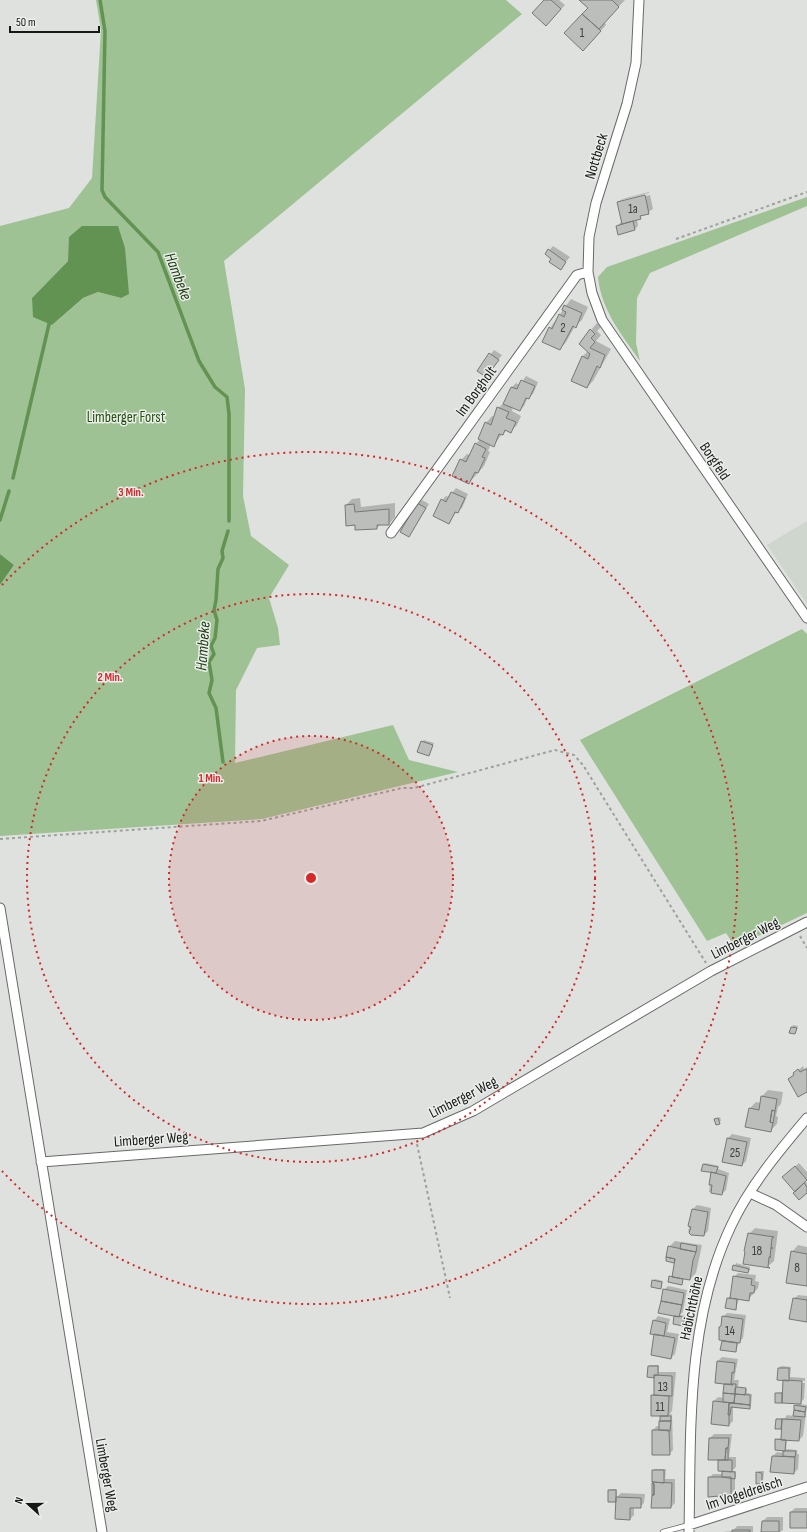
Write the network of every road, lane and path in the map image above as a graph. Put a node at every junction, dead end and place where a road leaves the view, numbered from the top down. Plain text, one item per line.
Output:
1 (639, 0) edge
2 (807, 192) edge
3 (676, 239) dead end
4 (588, 272) junction
5 (602, 320) joint
6 (390, 532) dead end
7 (807, 618) edge
8 (0, 839) edge
9 (0, 908) edge
10 (807, 922) edge
11 (795, 928) junction
12 (807, 948) edge
13 (710, 971) junction
14 (807, 1118) edge
15 (415, 1133) junction
16 (41, 1162) junction
17 (750, 1192) junction
18 (807, 1227) edge
19 (450, 1298) dead end
20 (807, 1487) edge
21 (689, 1529) edge
22 (102, 1532) edge
23 (663, 1532) edge

1 - 4 street, Nottbeck
2 - 3 path
4 - 5 street, Nottbeck
4 - 6 street, Im Borgholt
5 - 7 street, Borgfeld
8 - 13 path
9 - 16 street, Limberger Weg
10 - 11 street, Limberger Weg
11 - 12 path
11 - 13 street, Limberger Weg
13 - 15 street, Limberger Weg
14 - 17 street, Habichthöhe
15 - 16 street, Limberger Weg
15 - 19 path
16 - 22 street, Limberger Weg
17 - 18 street
17 - 21 street, Habichthöhe
20 - 21 street, Im Vogeldreisch
21 - 23 lane

